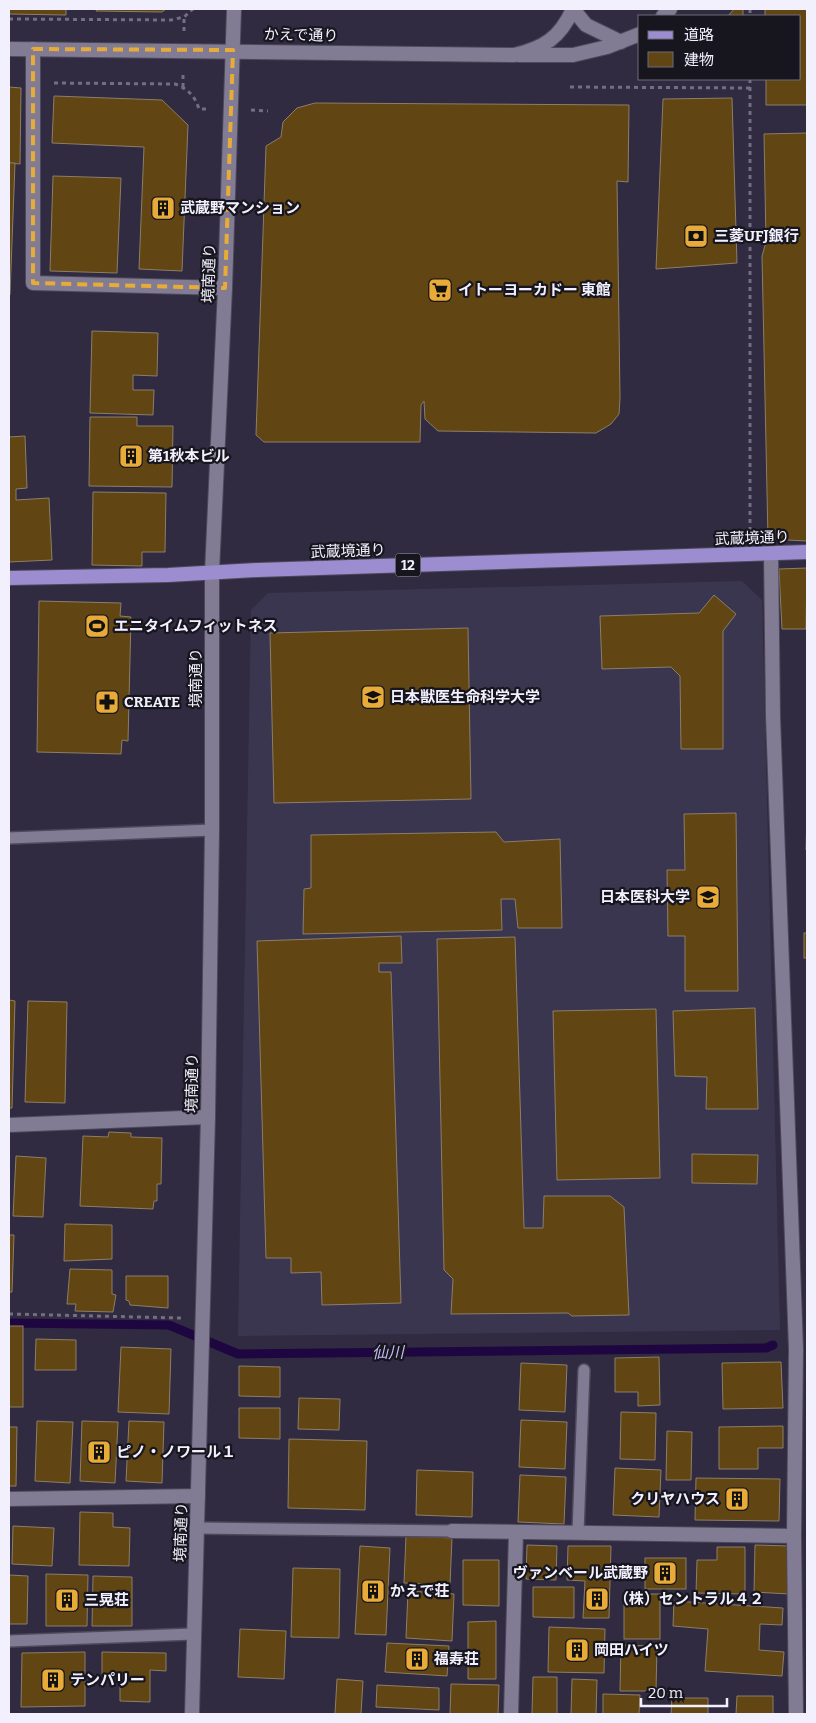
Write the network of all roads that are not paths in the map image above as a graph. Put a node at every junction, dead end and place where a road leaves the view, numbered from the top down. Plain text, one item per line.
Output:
1 (234, 9) edge
2 (573, 9) edge
3 (638, 35) edge
4 (621, 42) junction
5 (9, 49) edge
6 (33, 49) junction
7 (233, 50) junction
8 (514, 55) junction
9 (225, 288) junction
10 (807, 552) edge
11 (771, 554) junction
12 (212, 572) junction
13 (9, 578) edge
14 (212, 830) junction
15 (9, 838) edge
16 (208, 1117) junction
17 (9, 1125) edge
18 (584, 1370) dead end
19 (198, 1496) junction
20 (9, 1500) edge
21 (198, 1528) junction
22 (452, 1531) joint
23 (516, 1532) junction
24 (578, 1533) junction
25 (794, 1536) junction
26 (193, 1634) junction
27 (802, 1637) edge
28 (9, 1641) edge
29 (192, 1714) edge
30 (511, 1714) edge
31 (796, 1714) edge

1 - 7 street, 境南通り
2 - 4 street
2 - 8 street, かえで通り
3 - 4 street
4 - 8 street
5 - 6 street, かえで通り
6 - 7 street, かえで通り
6 - 9 street
7 - 8 street, かえで通り
7 - 9 street, 境南通り
9 - 12 street, 境南通り
10 - 11 main road, 武蔵境通り / 12
11 - 12 main road, 武蔵境通り / 12
11 - 25 street
12 - 13 main road, 武蔵境通り / 12
12 - 14 street, 境南通り
14 - 15 lane
14 - 16 street, 境南通り
16 - 17 street
16 - 19 street, 境南通り
18 - 24 lane
19 - 20 street
19 - 21 street, 境南通り
21 - 22 lane
21 - 26 street, 境南通り
22 - 23 street
23 - 24 street
23 - 30 street
24 - 25 street
25 - 27 street
26 - 28 lane
26 - 29 street, 境南通り
27 - 31 street

